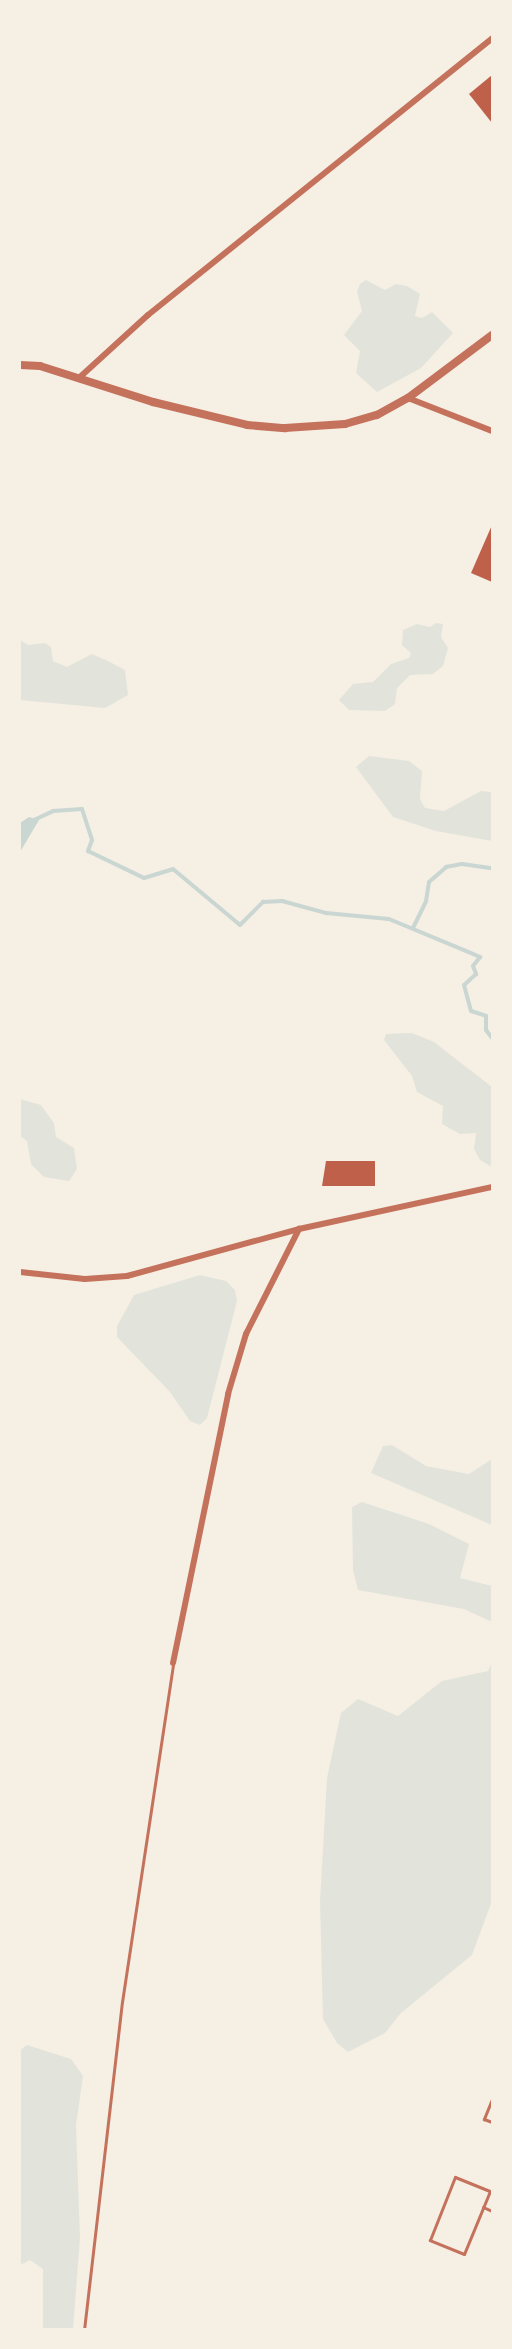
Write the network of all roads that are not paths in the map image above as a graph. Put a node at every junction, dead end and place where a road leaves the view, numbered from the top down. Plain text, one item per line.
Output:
1 (492, 38) edge
2 (492, 335) edge
3 (20, 365) edge
4 (81, 377) junction
5 (408, 398) junction
6 (492, 431) edge
7 (492, 1186) edge
8 (299, 1229) junction
9 (20, 1272) edge
10 (173, 1663) joint
11 (492, 2099) edge
12 (492, 2122) edge
13 (483, 2207) junction
14 (492, 2211) edge
15 (84, 2330) edge

1 - 4 street
2 - 5 street
3 - 4 street
4 - 5 street
5 - 6 street
7 - 8 street
8 - 9 street
8 - 10 street
10 - 15 lane
11 - 12 lane
13 - 13 lane
13 - 14 lane

